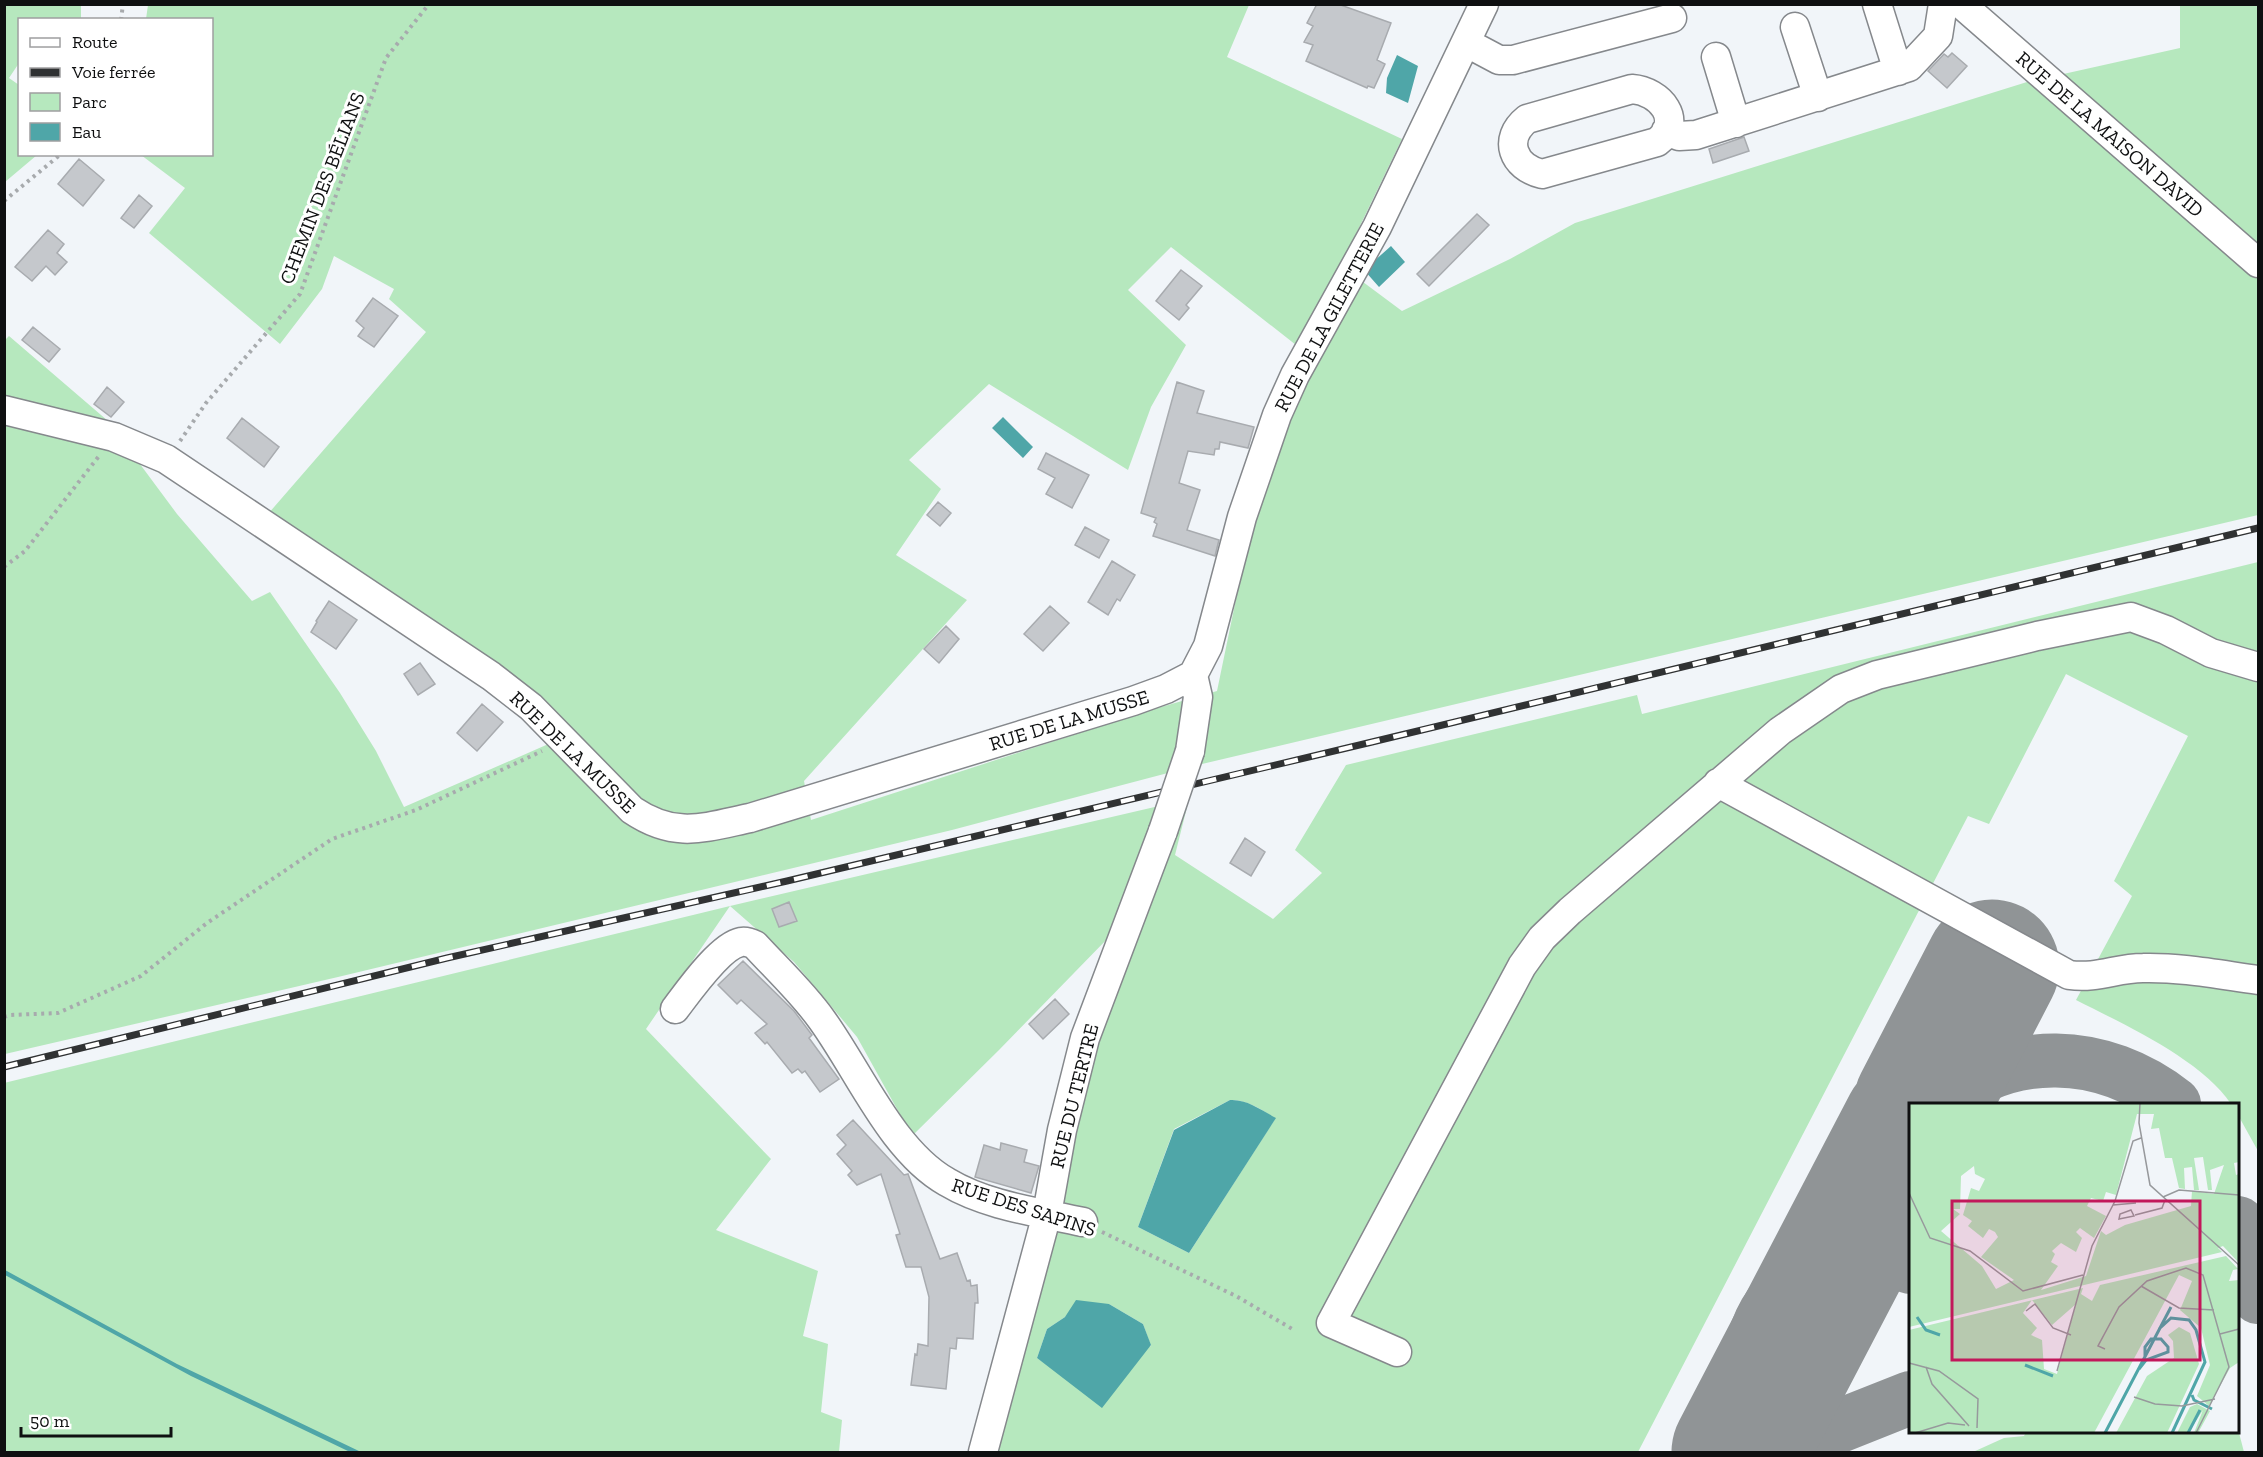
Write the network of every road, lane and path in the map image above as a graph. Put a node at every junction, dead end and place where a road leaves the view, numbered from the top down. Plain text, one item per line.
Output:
1 (429, 4) edge
2 (1484, 4) edge
3 (1877, 4) edge
4 (1943, 4) edge
5 (1961, 4) edge
6 (1672, 18) dead end
7 (1795, 27) dead end
8 (1467, 44) junction
9 (1716, 57) dead end
10 (1898, 71) junction
11 (1818, 97) junction
12 (1736, 123) junction
13 (1666, 131) junction
14 (59, 156) edge
15 (4, 201) edge
16 (2259, 263) edge
17 (4, 410) edge
18 (114, 437) junction
19 (166, 459) junction
20 (4, 567) edge
21 (2259, 666) edge
22 (1193, 675) junction
23 (563, 742) junction
24 (1718, 783) junction
25 (2259, 980) edge
26 (675, 1009) dead end
27 (4, 1017) edge
28 (1047, 1214) junction
29 (1083, 1222) joint
30 (1294, 1330) dead end
31 (1397, 1352) dead end
32 (982, 1452) edge

1 - 19 path, CHEMIN DES BÉLIANS
2 - 8 street, RUE DE LA GILETTERIE
3 - 10 street
4 - 10 street
5 - 16 street, RUE DE LA MAISON DAVID
6 - 8 street
7 - 11 street
8 - 22 street, RUE DE LA GILETTERIE
9 - 12 street
10 - 11 street
11 - 12 street
12 - 13 street
13 - 13 street
14 - 15 path
17 - 18 street, RUE DE LA MUSSE
18 - 19 street, RUE DE LA MUSSE
18 - 20 path
19 - 23 street, RUE DE LA MUSSE
21 - 24 street
22 - 23 street, RUE DE LA MUSSE
22 - 28 street, RUE DU TERTRE, bridge
23 - 27 path
24 - 25 street
24 - 31 street
26 - 28 street, RUE DES SAPINS
28 - 29 street, RUE DES SAPINS
28 - 32 street, RUE DU TERTRE
29 - 30 path, RUE DES SAPINS

